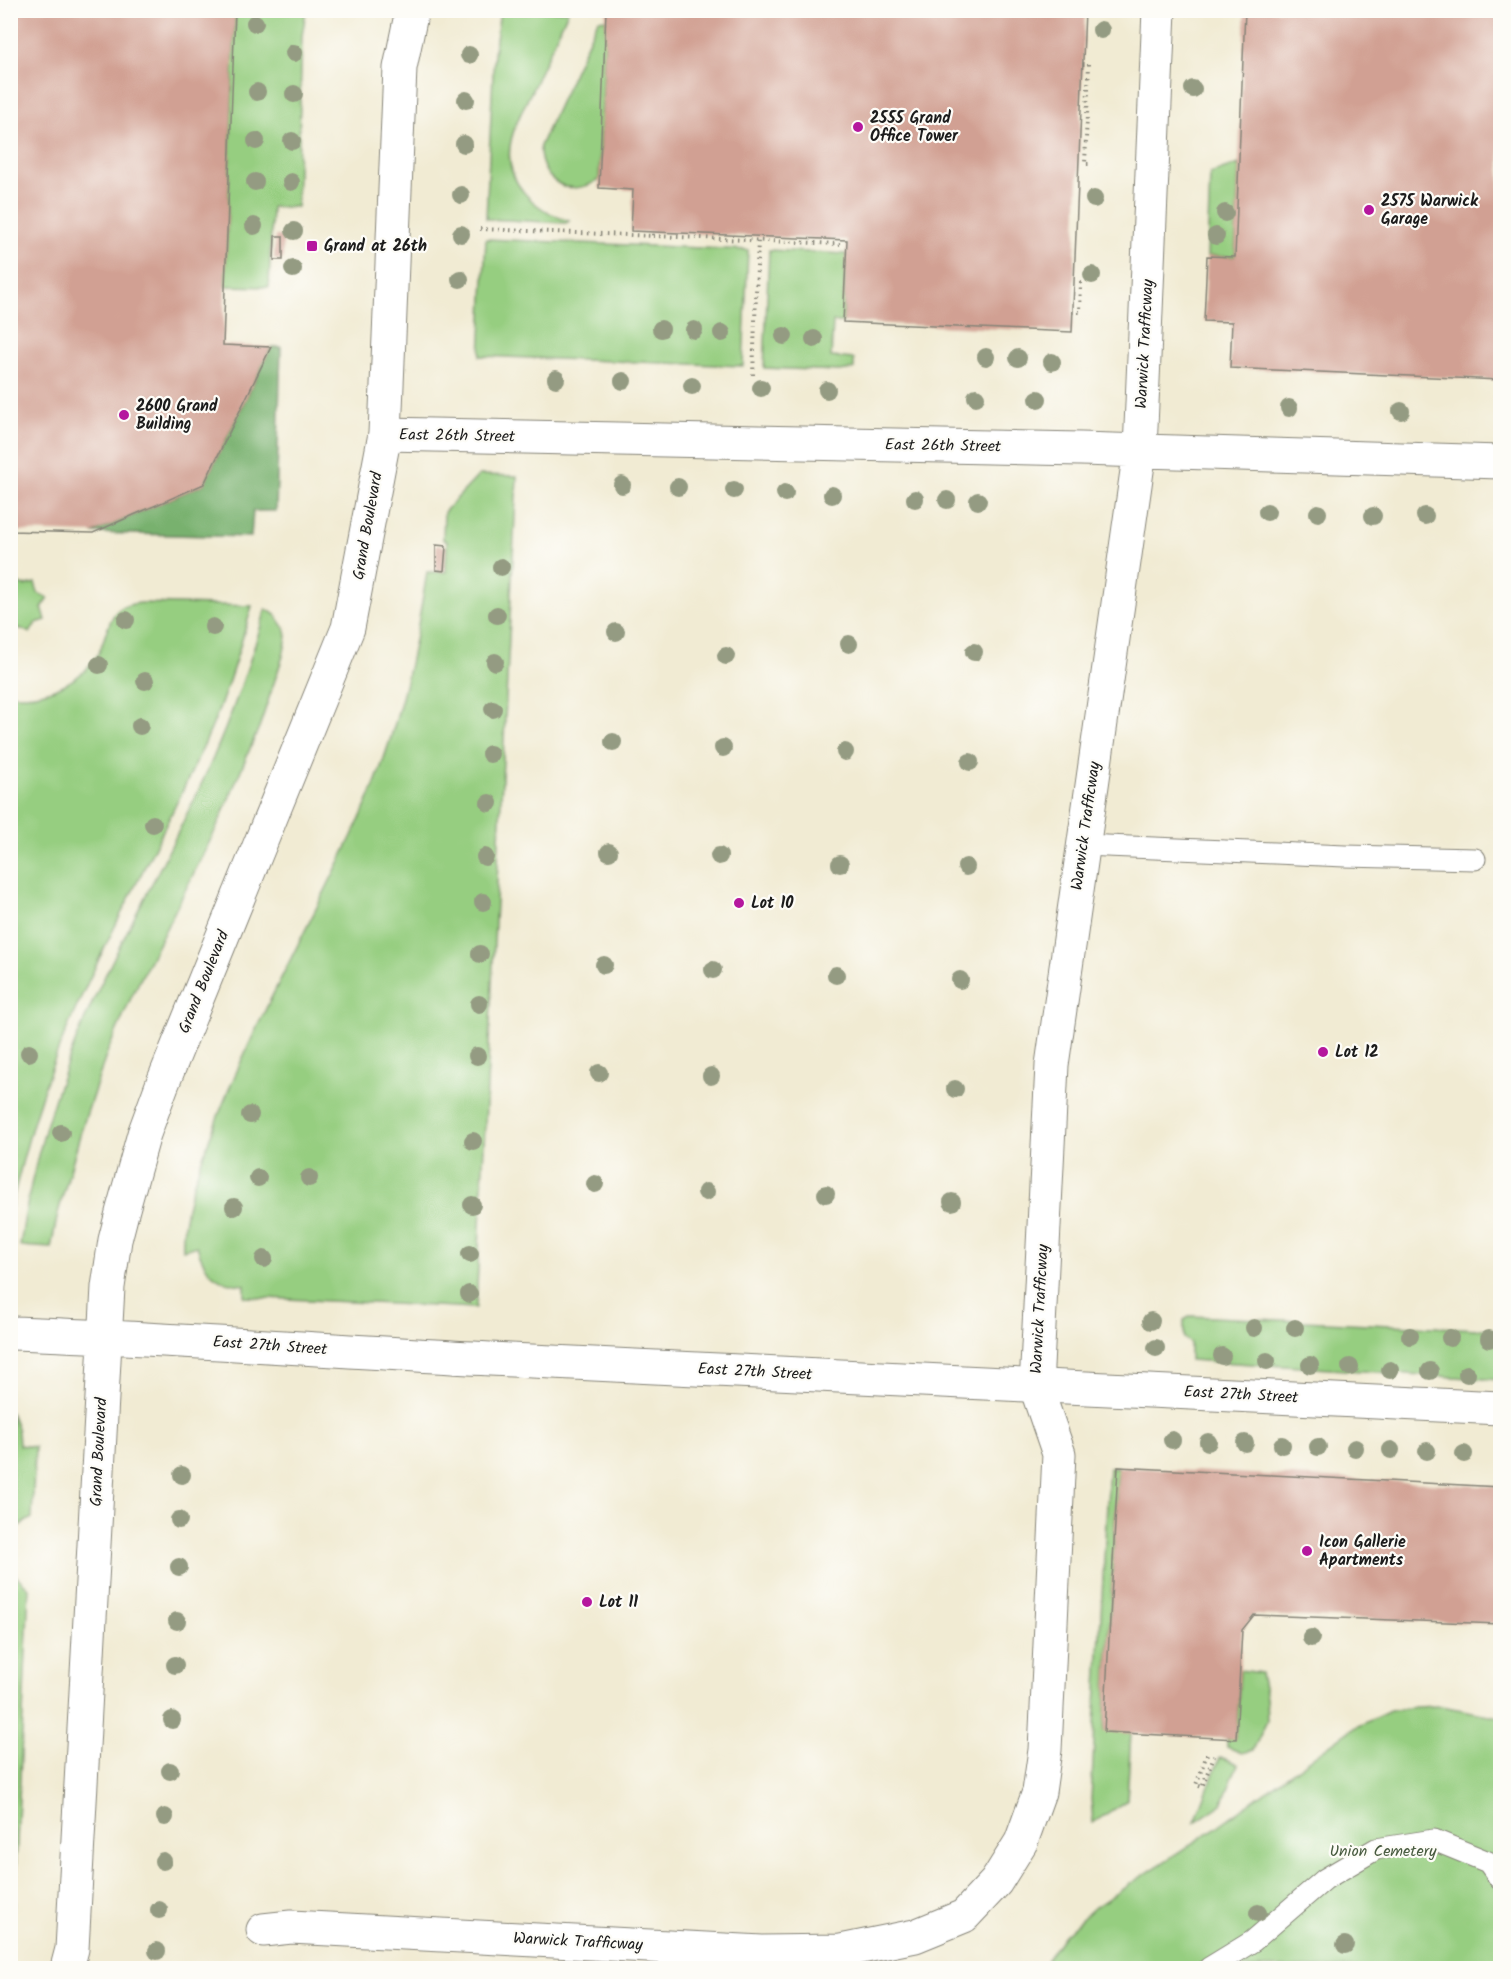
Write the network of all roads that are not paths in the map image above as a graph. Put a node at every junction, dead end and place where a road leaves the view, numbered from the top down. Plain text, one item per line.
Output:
1 (412, 10) edge
2 (1159, 10) edge
3 (385, 435) junction
4 (1140, 450) junction
5 (1500, 462) edge
6 (1083, 845) junction
7 (1475, 859) dead end
8 (10, 1333) edge
9 (105, 1336) junction
10 (1036, 1387) junction
11 (1500, 1408) edge
12 (1500, 1879) edge
13 (263, 1930) dead end
14 (67, 1968) edge
15 (1209, 1968) edge

1 - 3 street, Grand Boulevard
2 - 4 street, Warwick Trafficway
3 - 4 street, East 26th Street
3 - 9 street, Grand Boulevard
4 - 5 street, East 26th Street
4 - 6 street, Warwick Trafficway
6 - 7 lane
6 - 10 street, Warwick Trafficway
8 - 9 street, East 27th Street
9 - 10 street, East 27th Street
9 - 14 street, Grand Boulevard
10 - 11 street, East 27th Street
10 - 13 street, Warwick Trafficway
12 - 15 lane

